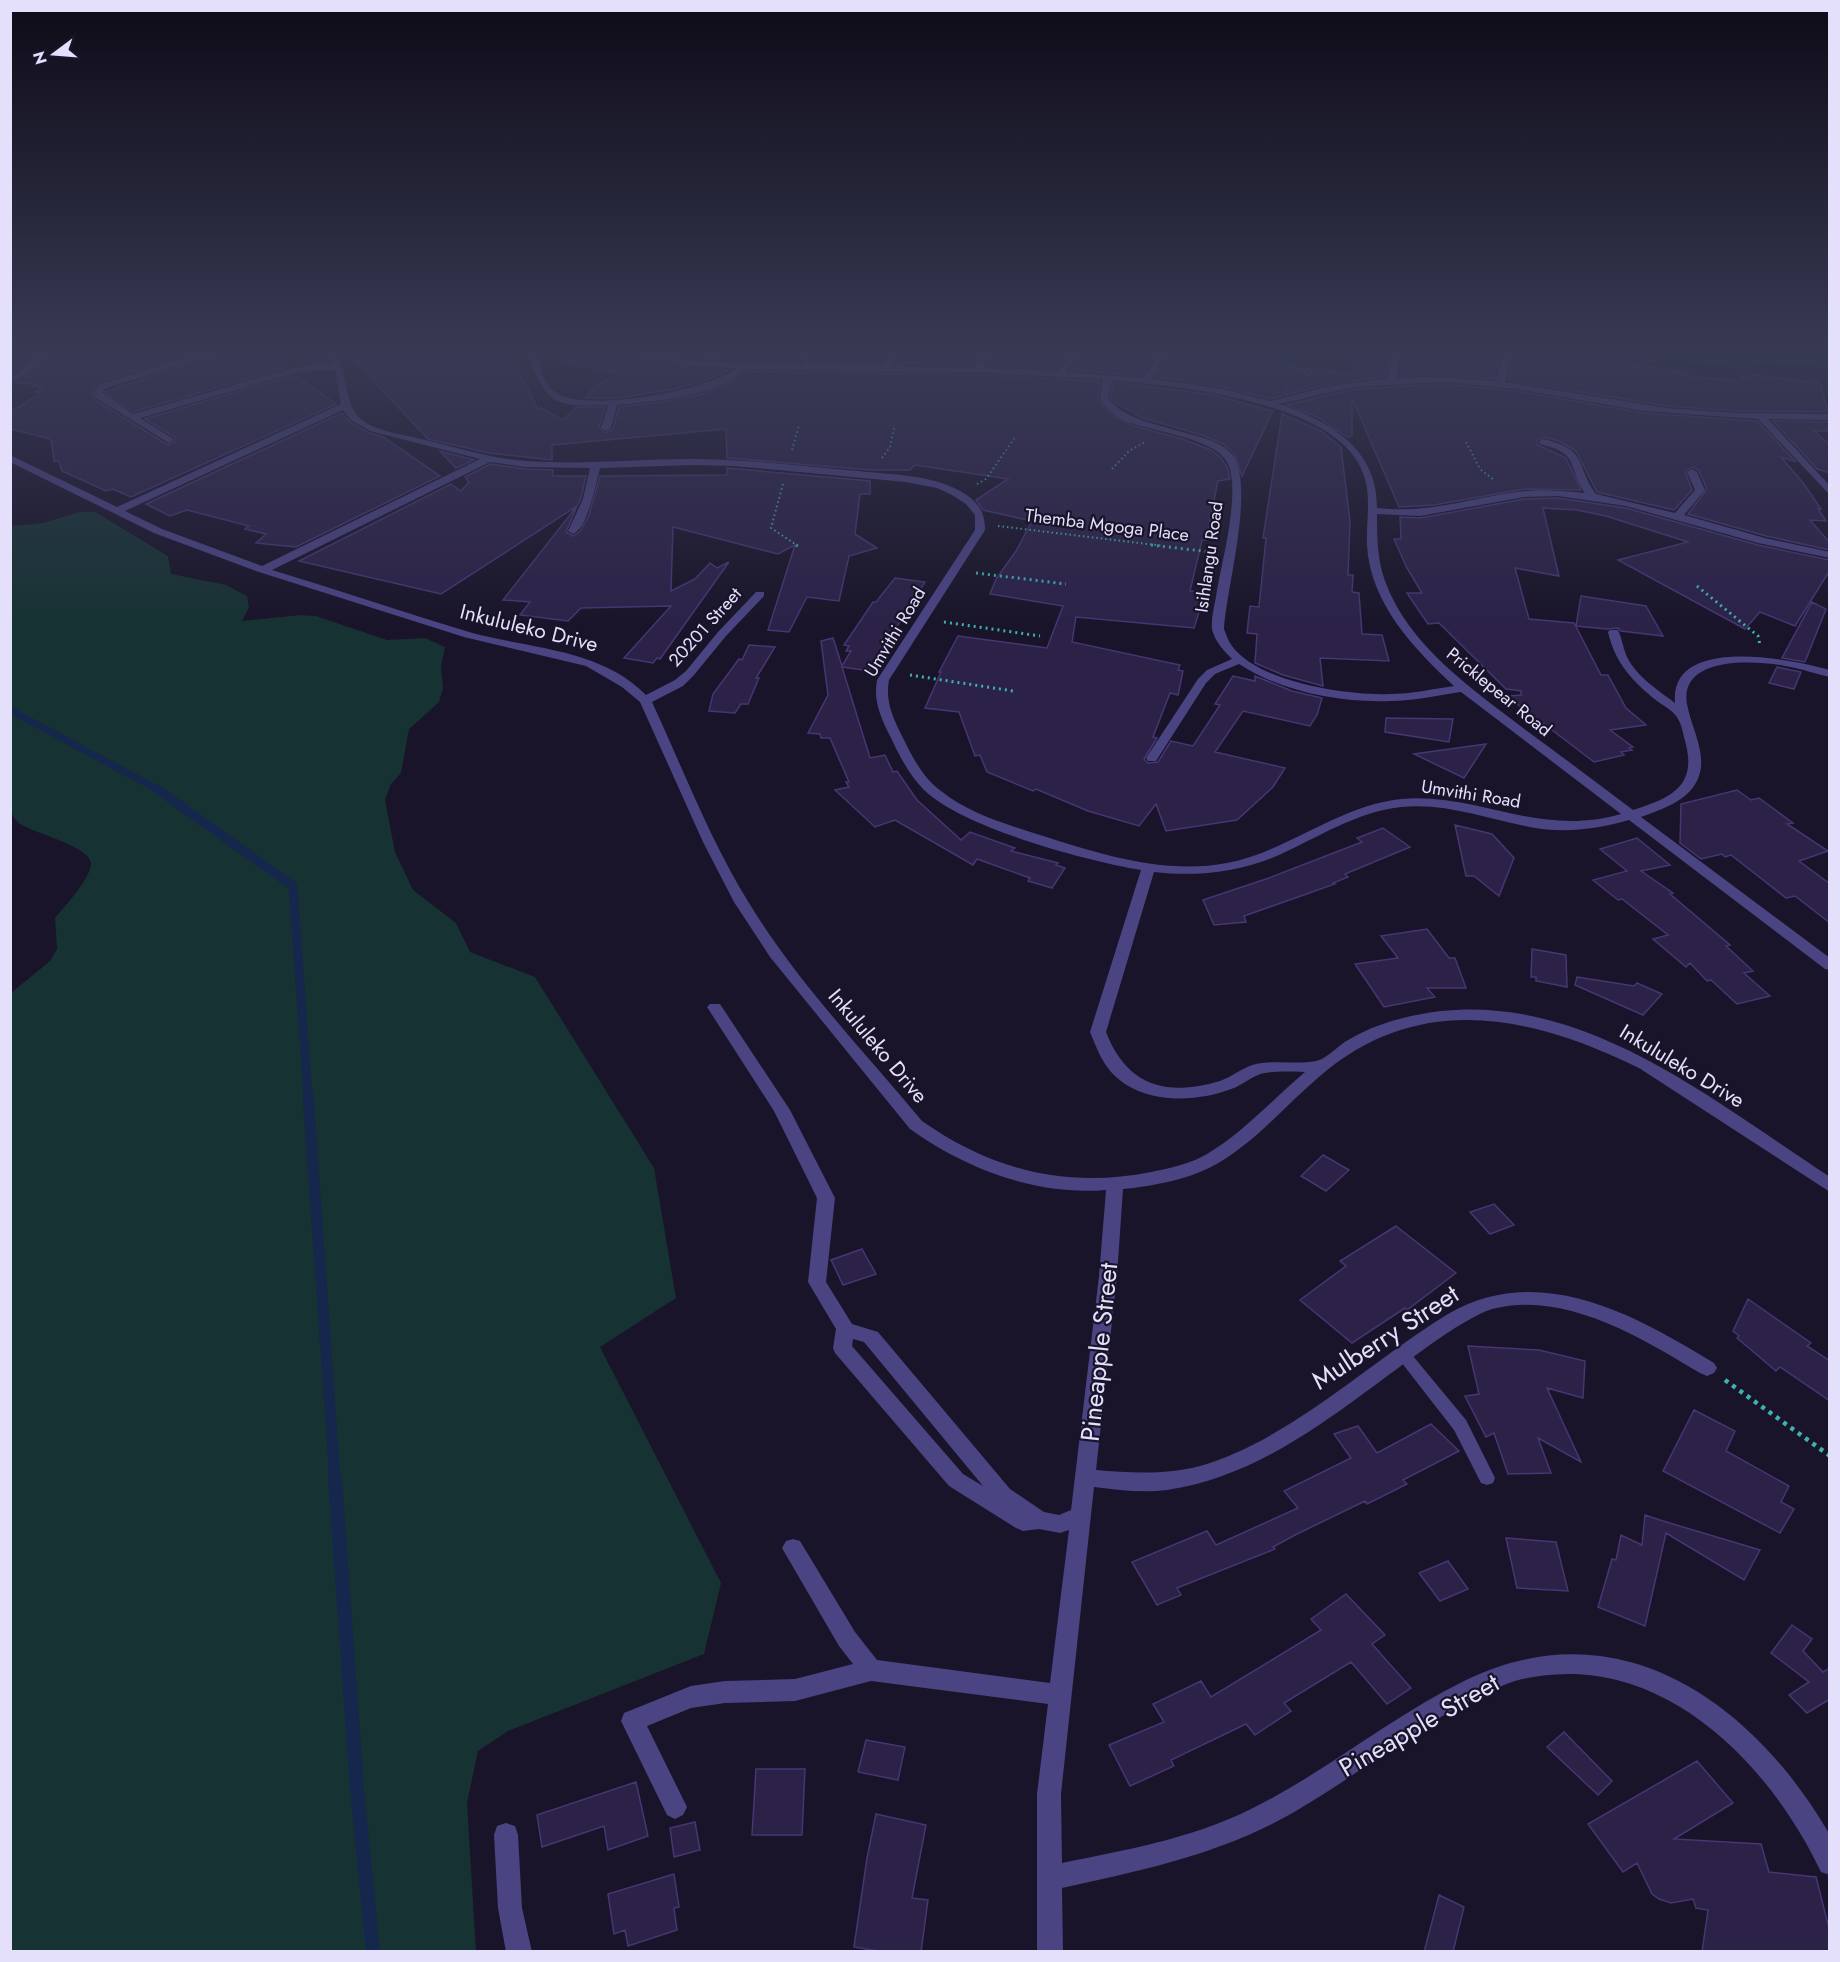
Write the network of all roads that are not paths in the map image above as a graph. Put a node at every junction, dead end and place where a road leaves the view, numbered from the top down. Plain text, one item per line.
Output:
1 (265, 443) edge
2 (428, 443) edge
3 (1205, 443) edge
4 (1343, 443) edge
5 (1546, 443) edge
6 (1785, 443) edge
7 (10, 458) edge
8 (488, 459) junction
9 (596, 464) junction
10 (1692, 472) dead end
11 (1830, 492) edge
12 (1592, 496) junction
13 (1372, 510) junction
14 (116, 511) junction
15 (1676, 518) junction
16 (573, 531) dead end
17 (1830, 555) edge
18 (263, 570) junction
19 (760, 594) dead end
20 (1614, 632) dead end
21 (1239, 660) junction
22 (1830, 674) edge
23 (1463, 688) junction
24 (645, 701) junction
25 (1681, 714) junction
26 (1152, 758) dead end
27 (1632, 814) junction
28 (1149, 867) junction
29 (1830, 966) edge
30 (715, 1007) dead end
31 (1323, 1066) junction
32 (1115, 1185) junction
33 (1830, 1186) edge
34 (845, 1329) junction
35 (1403, 1354) junction
36 (1707, 1368) road end
37 (1085, 1478) junction
38 (1487, 1478) dead end
39 (1081, 1515) junction
40 (1039, 1520) junction
41 (793, 1548) dead end
42 (871, 1670) junction
43 (1060, 1695) junction
44 (675, 1808) dead end
45 (506, 1835) dead end
46 (1830, 1863) edge
47 (1049, 1878) junction
48 (519, 1952) edge
49 (1050, 1952) edge

1 - 14 street
2 - 8 street
3 - 21 street, Isihlangu Road
4 - 13 street, Pricklepear Road
5 - 12 street
6 - 11 street
7 - 14 street, Inkululeko Drive
8 - 9 street
8 - 18 street
9 - 16 street
9 - 28 street, Umvithi Road
10 - 15 street
12 - 13 street
12 - 15 street
13 - 23 street, Pricklepear Road
14 - 18 street, Inkululeko Drive
15 - 17 street
18 - 24 street, Inkululeko Drive
19 - 24 street, 20201 Street
20 - 25 street
21 - 23 street, Isihlangu Road
21 - 26 street
22 - 25 street
23 - 27 street, Pricklepear Road
24 - 32 street, Inkululeko Drive
25 - 27 street, Umvithi Road
27 - 28 street, Umvithi Road
27 - 29 street, Pricklepear Road
28 - 31 street
30 - 34 street
31 - 32 street, Inkululeko Drive
31 - 33 street, Inkululeko Drive
32 - 37 street, Pineapple Street
34 - 40 street
34 - 40 street
35 - 36 street, Mulberry Street
35 - 37 street, Mulberry Street
35 - 38 lane
37 - 39 street, Pineapple Street
39 - 40 street
39 - 43 street, Pineapple Street
41 - 42 street
42 - 43 street
42 - 44 street
43 - 47 street, Pineapple Street
45 - 48 street
46 - 47 street, Pineapple Street
47 - 49 street, Pineapple Street

